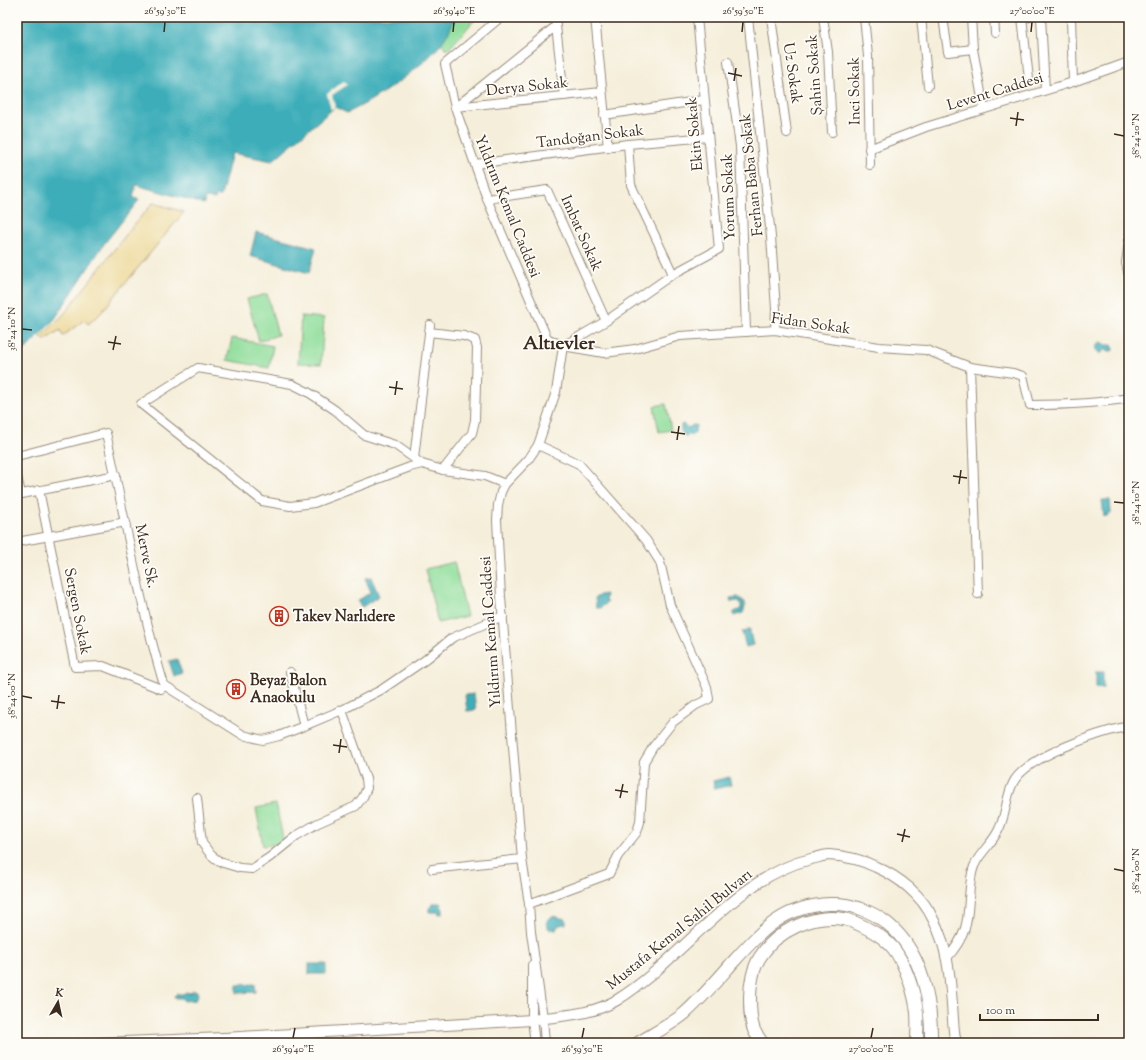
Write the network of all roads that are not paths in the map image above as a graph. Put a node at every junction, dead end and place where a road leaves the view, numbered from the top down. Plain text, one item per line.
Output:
1 (501, 17) edge
2 (555, 17) edge
3 (595, 17) edge
4 (697, 17) edge
5 (748, 17) edge
6 (771, 17) edge
7 (823, 17) edge
8 (864, 17) edge
9 (920, 17) edge
10 (943, 17) edge
11 (971, 17) edge
12 (994, 17) edge
13 (1022, 17) edge
14 (1030, 17) edge
15 (1041, 17) edge
16 (1072, 17) edge
17 (556, 26) junction
18 (995, 33) dead end
19 (973, 49) junction
20 (728, 62) dead end
21 (1129, 62) edge
22 (1029, 79) dead end
23 (1073, 82) junction
24 (928, 86) dead end
25 (1045, 90) junction
26 (602, 92) junction
27 (564, 96) junction
28 (704, 100) junction
29 (455, 107) junction
30 (984, 109) junction
31 (604, 115) junction
32 (832, 132) dead end
33 (787, 133) dead end
34 (708, 137) junction
35 (628, 144) junction
36 (608, 148) junction
37 (869, 149) junction
38 (475, 164) junction
39 (870, 165) dead end
40 (487, 198) junction
41 (1129, 242) edge
42 (673, 274) junction
43 (1129, 276) edge
44 (606, 322) junction
45 (775, 330) junction
46 (746, 332) junction
47 (563, 346) junction
48 (970, 367) junction
49 (1129, 398) edge
50 (538, 445) junction
51 (17, 456) edge
52 (414, 458) junction
53 (422, 464) junction
54 (443, 470) junction
55 (116, 475) junction
56 (17, 476) edge
57 (506, 484) junction
58 (39, 490) junction
59 (19, 495) edge
60 (126, 522) junction
61 (49, 537) junction
62 (17, 542) edge
63 (978, 594) dead end
64 (503, 616) junction
65 (290, 672) dead end
66 (164, 685) junction
67 (342, 710) junction
68 (304, 726) junction
69 (1129, 726) edge
70 (197, 798) dead end
71 (522, 858) junction
72 (432, 869) dead end
73 (529, 904) junction
74 (531, 932) junction
75 (947, 958) junction
76 (543, 1018) junction
77 (532, 1020) junction
78 (98, 1043) edge
79 (535, 1043) edge
80 (545, 1043) edge
81 (638, 1043) edge
82 (762, 1043) edge
83 (917, 1043) edge
84 (931, 1043) edge
85 (956, 1043) edge

1 - 29 street, Yıldırım Kemal Caddesi
2 - 17 street
3 - 26 street
4 - 28 street, Ekin Sokak
5 - 45 street, Ferhan Baba Sokak
6 - 33 street, Uz Sokak
7 - 32 street, Şahin Sokak
8 - 37 street, Inci Sokak
9 - 24 street
10 - 19 street
11 - 19 street
12 - 18 street
13 - 14 street
13 - 22 street
15 - 25 street
16 - 23 street
17 - 27 street
17 - 29 street
19 - 30 street
20 - 46 street, Yorum Sokak
21 - 23 street, Levent Caddesi
23 - 25 street, Levent Caddesi
25 - 30 street, Levent Caddesi
26 - 27 street, Derya Sokak
26 - 31 street
27 - 29 street, Derya Sokak
28 - 31 street
28 - 34 street, Ekin Sokak
29 - 38 street, Yıldırım Kemal Caddesi
30 - 37 street, Levent Caddesi
31 - 36 street
34 - 35 street, Tandoğan Sokak
34 - 42 street, Ekin Sokak
35 - 36 street, Tandoğan Sokak
35 - 42 street
36 - 38 street, Tandoğan Sokak
37 - 39 street, Inci Sokak
38 - 40 street, Yıldırım Kemal Caddesi
40 - 44 street, Imbat Sokak
40 - 47 street, Yıldırım Kemal Caddesi
41 - 43 street
42 - 44 street
44 - 47 street
45 - 46 street, Fidan Sokak
45 - 48 street, Fidan Sokak
46 - 47 street, Fidan Sokak
47 - 50 street, Yıldırım Kemal Caddesi
48 - 49 street, Fidan Sokak
48 - 63 street
50 - 57 street, Yıldırım Kemal Caddesi
50 - 73 street
51 - 55 street, Merve Sk.
52 - 53 street
52 - 53 street
52 - 54 street
53 - 54 street
54 - 57 street
55 - 58 street
55 - 60 street, Merve Sk.
56 - 59 street
57 - 64 street, Yıldırım Kemal Caddesi
58 - 59 street
58 - 61 street, Sergen Sokak
60 - 61 street
60 - 66 street, Merve Sk.
61 - 62 street
61 - 66 street, Sergen Sokak
64 - 67 street
64 - 71 street, Yıldırım Kemal Caddesi
65 - 68 street
66 - 68 street
67 - 68 street
67 - 70 street
69 - 75 street
71 - 72 street
71 - 73 street, Yıldırım Kemal Caddesi
73 - 74 street, Yıldırım Kemal Caddesi
74 - 76 street, Yıldırım Kemal Caddesi
74 - 77 street, Yıldırım Kemal Caddesi
75 - 76 main road, Mustafa Kemal Sahil Bulvarı
75 - 85 main road, Mustafa Kemal Sahil Bulvarı
76 - 77 main road, Mustafa Kemal Sahil Bulvarı
76 - 80 street, Yıldırım Kemal Caddesi
77 - 78 main road, Mustafa Kemal Sahil Bulvarı
77 - 79 street, Yıldırım Kemal Caddesi
81 - 84 highway
82 - 83 highway

